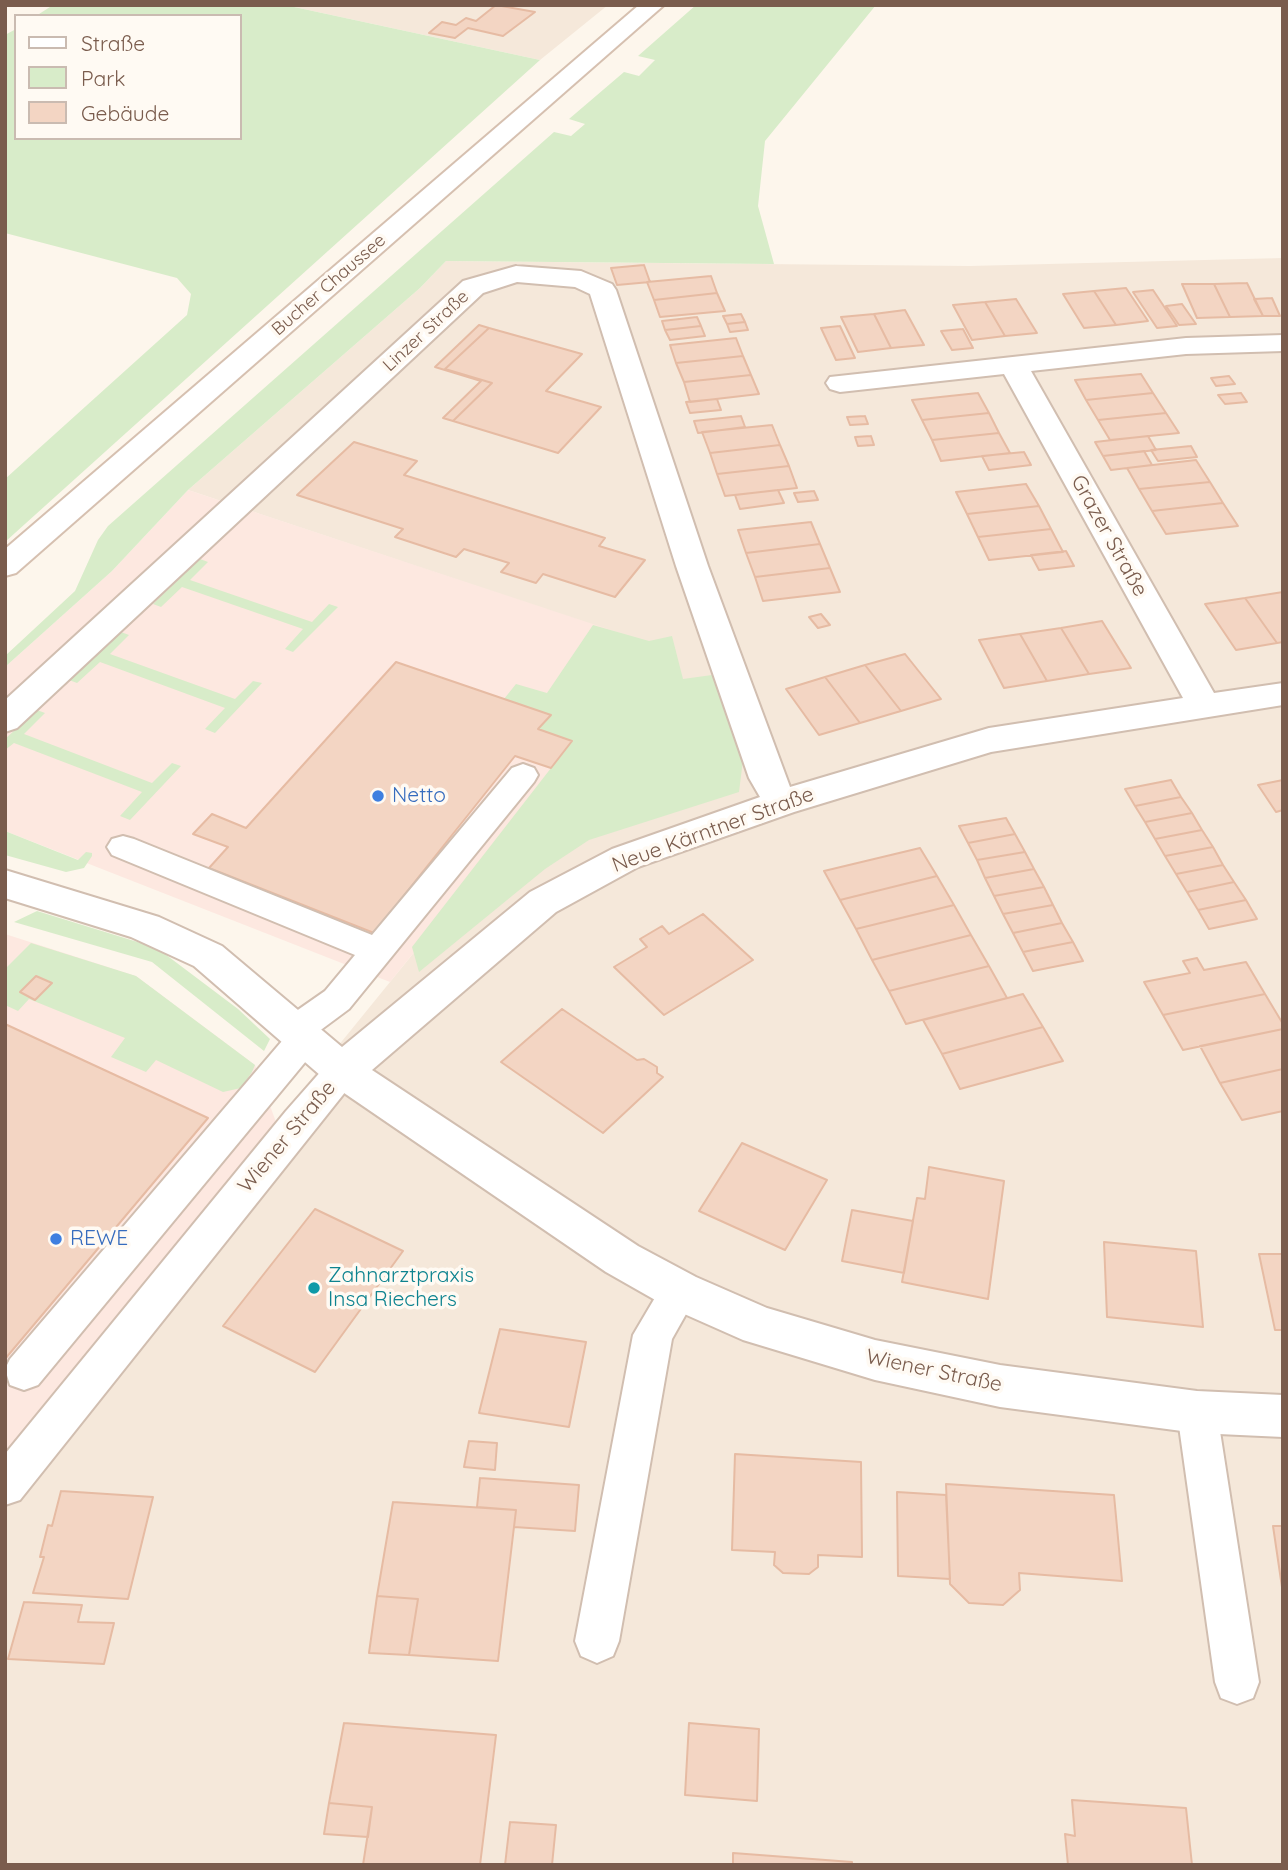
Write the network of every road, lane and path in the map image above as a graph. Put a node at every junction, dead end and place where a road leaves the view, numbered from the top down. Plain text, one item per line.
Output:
1 (653, 5) edge
2 (1283, 343) edge
3 (1013, 365) junction
4 (840, 383) dead end
5 (5, 566) edge
6 (1283, 694) edge
7 (1205, 707) junction
8 (5, 720) edge
9 (523, 775) dead end
10 (781, 803) junction
11 (123, 847) dead end
12 (5, 884) edge
13 (378, 951) junction
14 (299, 1035) junction
15 (342, 1071) junction
16 (680, 1292) junction
17 (24, 1372) dead end
18 (1197, 1412) junction
19 (1283, 1416) edge
20 (5, 1486) edge
21 (597, 1641) dead end
22 (1237, 1682) dead end

1 - 5 street, Bucher Chaussee
2 - 3 street
3 - 4 street
3 - 7 street, Grazer Straße
6 - 7 street, Neue Kärntner Straße
7 - 10 street, Neue Kärntner Straße
8 - 10 street, Linzer Straße
9 - 13 lane
10 - 15 street, Neue Kärntner Straße
11 - 13 lane
12 - 14 street
13 - 14 lane
14 - 15 street
14 - 17 lane
15 - 16 street, Wiener Straße
15 - 20 lane, Wiener Straße
16 - 18 street, Wiener Straße
16 - 21 lane
18 - 19 street, Wiener Straße
18 - 22 lane

